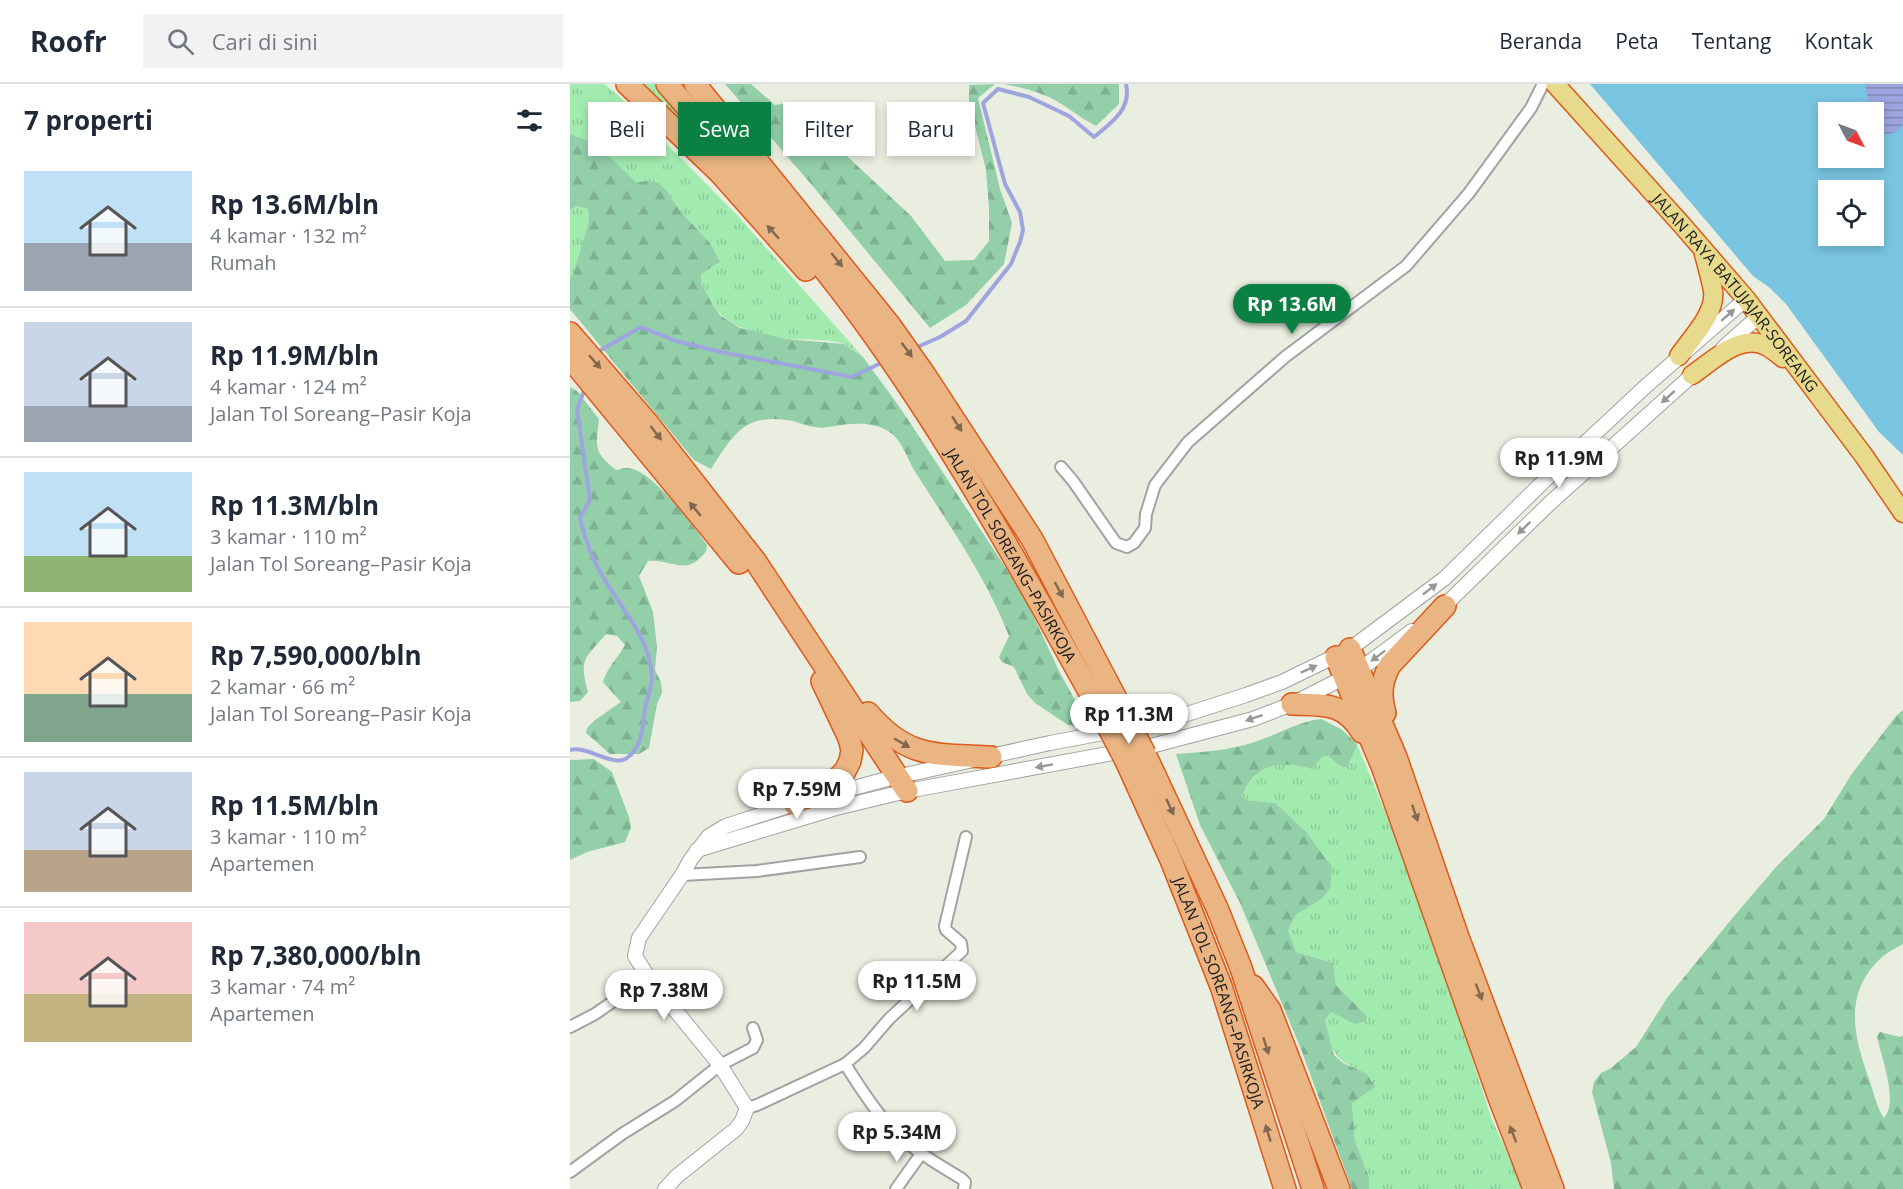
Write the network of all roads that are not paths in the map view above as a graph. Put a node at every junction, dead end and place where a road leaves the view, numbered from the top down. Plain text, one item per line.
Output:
1 (627, 84) edge
2 (667, 84) edge
3 (695, 84) edge
4 (1543, 84) edge
5 (1555, 84) edge
6 (1702, 250) junction
7 (1746, 299) junction
8 (1759, 316) junction
9 (877, 333) junction
10 (571, 334) edge
11 (1679, 356) junction
12 (570, 358) edge
13 (1797, 368) junction
14 (1692, 375) junction
15 (615, 398) junction
16 (1061, 467) dead end
17 (1903, 513) edge
18 (1445, 606) junction
19 (807, 638) junction
20 (1343, 653) junction
21 (1352, 674) junction
22 (821, 680) junction
23 (1293, 704) junction
24 (991, 757) junction
25 (1136, 757) junction
26 (1389, 762) junction
27 (897, 785) junction
28 (794, 804) junction
29 (966, 837) dead end
30 (697, 850) junction
31 (860, 856) dead end
32 (682, 875) junction
33 (1240, 968) junction
34 (648, 977) junction
35 (570, 1027) edge
36 (753, 1028) dead end
37 (845, 1064) junction
38 (720, 1065) junction
39 (747, 1108) junction
40 (921, 1154) junction
41 (570, 1172) edge
42 (665, 1189) edge
43 (896, 1189) edge
44 (964, 1189) edge
45 (1285, 1189) edge
46 (1313, 1189) edge
47 (1339, 1189) edge
48 (1534, 1189) edge
49 (1553, 1189) edge

9 -> 1 highway
2 - 9 highway
3 -> 9 highway
4 - 16 street
5 - 6 highway, JALAN RAYA BATUJAJAR-SOREANG
6 - 7 highway, JALAN RAYA BATUJAJAR-SOREANG
6 - 11 highway
7 - 8 highway, JALAN RAYA BATUJAJAR-SOREANG
11 -> 7 street
8 - 13 highway, JALAN RAYA BATUJAJAR-SOREANG
8 - 14 street
9 - 25 highway, JALAN TOL SOREANG–PASIRKOJA, bridge
10 -> 15 highway
20 -> 11 street
12 - 15 highway
13 - 14 highway
13 - 17 highway, JALAN RAYA BATUJAJAR-SOREANG
14 -> 18 street
15 -> 19 highway
22 -> 15 highway
18 -> 21 street
18 - 26 highway
19 -> 24 highway
19 - 27 highway
20 - 21 highway
24 -> 20 street
21 - 23 street
21 - 26 highway
22 - 27 highway
22 - 28 highway
23 - 26 highway
23 -> 27 street
24 - 27 street
25 -> 33 highway, JALAN TOL SOREANG–PASIRKOJA
45 -> 25 highway, JALAN TOL SOREANG–PASIRKOJA
48 -> 26 highway
26 -> 49 highway
27 - 28 street
27 - 30 street
28 - 30 street
29 - 37 street
30 - 32 street
31 - 32 street
32 - 34 street
33 -> 46 highway, JALAN TOL SOREANG–PASIRKOJA
33 - 47 highway
34 - 35 street
34 - 38 street
36 - 38 street
37 - 39 street
37 - 40 street
38 - 39 street
38 - 41 street
39 - 42 street
40 - 43 street
40 - 44 street

